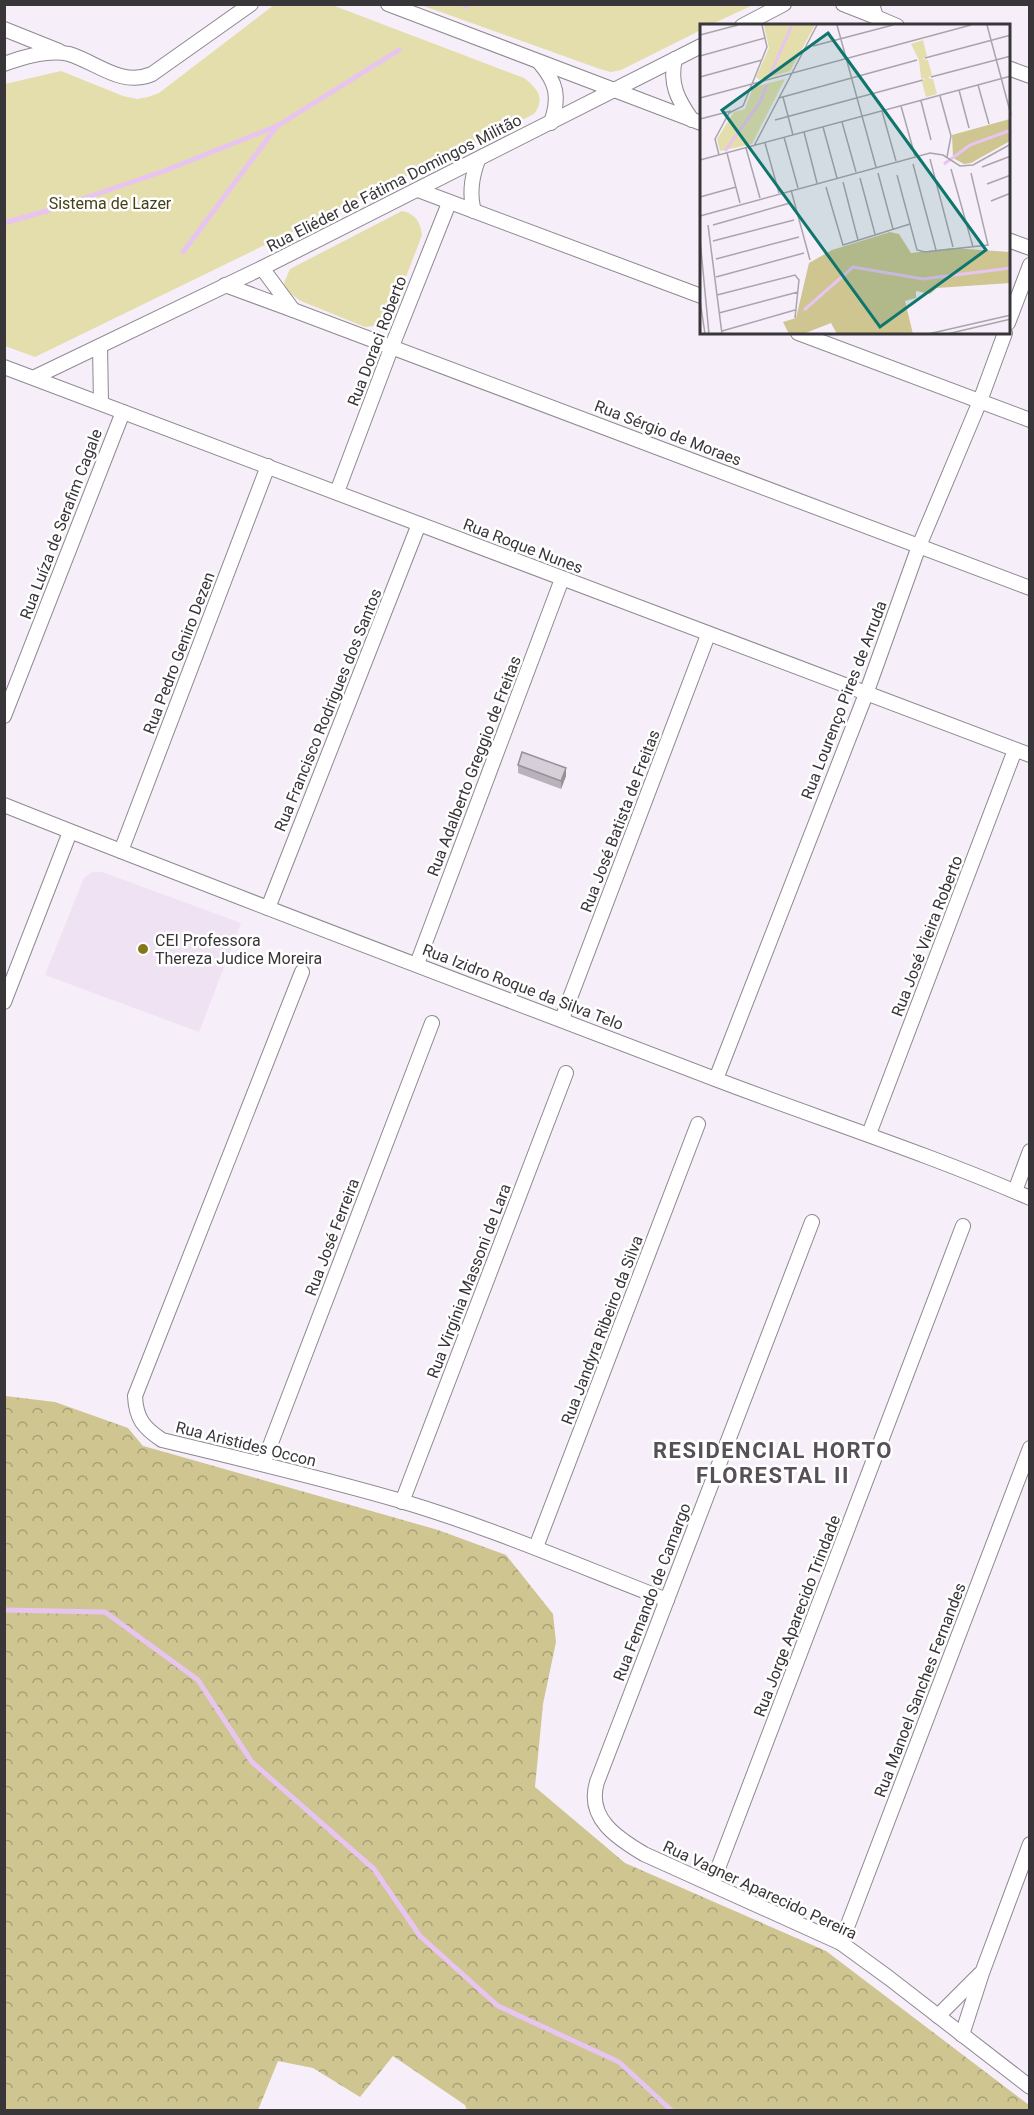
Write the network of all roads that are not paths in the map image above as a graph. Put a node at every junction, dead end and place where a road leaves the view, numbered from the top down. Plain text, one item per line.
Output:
1 (251, 4) edge
2 (388, 4) edge
3 (784, 4) edge
4 (843, 4) edge
5 (874, 11) edge
6 (746, 24) edge
7 (894, 24) edge
8 (4, 30) edge
9 (700, 46) edge
10 (67, 54) junction
11 (675, 59) junction
12 (537, 61) junction
13 (4, 64) edge
14 (1010, 69) edge
15 (1029, 76) edge
16 (615, 90) junction
17 (697, 121) edge
18 (551, 123) junction
19 (478, 160) junction
20 (418, 190) junction
21 (449, 203) junction
22 (474, 211) junction
23 (1010, 241) edge
24 (1029, 248) edge
25 (1029, 265) edge
26 (262, 268) junction
27 (225, 285) junction
28 (700, 296) edge
29 (293, 310) junction
30 (1010, 317) edge
31 (801, 334) edge
32 (1005, 334) edge
33 (100, 346) junction
34 (392, 346) junction
35 (4, 367) edge
36 (35, 377) junction
37 (980, 401) junction
38 (100, 403) junction
39 (123, 412) junction
40 (1029, 420) edge
41 (268, 466) junction
42 (337, 492) junction
43 (419, 524) junction
44 (919, 546) junction
45 (562, 579) junction
46 (1029, 588) edge
47 (708, 635) junction
48 (866, 694) junction
49 (4, 716) edge
50 (1015, 750) junction
51 (1029, 755) edge
52 (4, 806) edge
53 (70, 832) junction
54 (121, 851) junction
55 (268, 908) junction
56 (417, 964) junction
57 (302, 972) dead end
58 (4, 1002) edge
59 (562, 1019) junction
60 (432, 1023) dead end
61 (566, 1073) dead end
62 (716, 1079) junction
63 (698, 1124) dead end
64 (868, 1134) junction
65 (1029, 1151) edge
66 (1015, 1191) junction
67 (1029, 1198) edge
68 (812, 1222) dead end
69 (963, 1226) dead end
70 (1029, 1448) edge
71 (263, 1464) junction
72 (402, 1502) junction
73 (536, 1547) junction
74 (667, 1600) junction
75 (595, 1808) joint
76 (1029, 1844) edge
77 (712, 1884) junction
78 (841, 1943) junction
79 (982, 1973) junction
80 (938, 2016) junction
81 (962, 2035) junction
82 (1029, 2087) edge

1 - 10 street
2 - 12 street
3 - 6 street
4 - 5 street
5 - 7 street
8 - 10 street
9 - 11 street, Rua Eliéder de Fátima Domingos Militão
10 - 13 street
11 - 16 street, Rua Eliéder de Fátima Domingos Militão
11 - 17 street
12 - 16 street
12 - 18 street
14 - 15 street
16 - 17 street
16 - 18 street, Rua Eliéder de Fátima Domingos Militão
18 - 19 street, Rua Eliéder de Fátima Domingos Militão
19 - 20 street, Rua Eliéder de Fátima Domingos Militão
19 - 22 street
20 - 21 street
20 - 26 street, Rua Eliéder de Fátima Domingos Militão
21 - 22 street
21 - 34 street, Rua Doraci Roberto
22 - 28 street
23 - 24 street
25 - 30 street
26 - 27 street, Rua Eliéder de Fátima Domingos Militão
26 - 29 street
27 - 29 street, Rua Sérgio de Moraes
27 - 33 street, Rua Eliéder de Fátima Domingos Militão
29 - 34 street, Rua Sérgio de Moraes
31 - 37 street
32 - 37 street, Rua Lourenço Pires de Arruda
33 - 36 street, Rua Eliéder de Fátima Domingos Militão
33 - 38 street
34 - 42 street, Rua Doraci Roberto
34 - 44 street, Rua Sérgio de Moraes
35 - 36 street, Rua Roque Nunes
36 - 38 street, Rua Roque Nunes
37 - 40 street
37 - 44 street, Rua Lourenço Pires de Arruda
38 - 39 street, Rua Roque Nunes
39 - 41 street, Rua Roque Nunes
39 - 49 street, Rua Luíza de Serafim Cagale
41 - 42 street, Rua Roque Nunes
41 - 54 street, Rua Pedro Geniro Dezen
42 - 43 street, Rua Roque Nunes
43 - 45 street, Rua Roque Nunes
43 - 55 street, Rua Francisco Rodrigues dos Santos
44 - 46 street, Rua Sérgio de Moraes
44 - 48 street, Rua Lourenço Pires de Arruda
45 - 47 street, Rua Roque Nunes
45 - 56 street, Rua Adalberto Greggio de Freitas
47 - 48 street, Rua Roque Nunes
47 - 59 street, Rua José Batista de Freitas
48 - 50 street, Rua Roque Nunes
48 - 62 street, Rua Lourenço Pires de Arruda
50 - 51 street, Rua Roque Nunes
50 - 64 street, Rua José Vieira Roberto
52 - 53 street, Rua Izidro Roque da Silva Telo
53 - 54 street, Rua Izidro Roque da Silva Telo
53 - 58 street
54 - 55 street, Rua Izidro Roque da Silva Telo
55 - 56 street, Rua Izidro Roque da Silva Telo
56 - 59 street, Rua Izidro Roque da Silva Telo
57 - 71 street, Rua Aristides Occon
59 - 62 street, Rua Izidro Roque da Silva Telo
60 - 71 street, Rua José Ferreira
61 - 72 street, Rua Virgínia Massoni de Lara
62 - 64 street, Rua Izidro Roque da Silva Telo
63 - 73 street, Rua Jandyra Ribeiro da Silva
64 - 66 street, Rua Izidro Roque da Silva Telo
65 - 66 street
66 - 67 street, Rua Izidro Roque da Silva Telo
68 - 74 street, Rua Fernando de Camargo
69 - 77 street, Rua Jorge Aparecido Trindade
70 - 78 street, Rua Manoel Sanches Fernandes
71 - 72 street, Rua Aristides Occon
72 - 73 street, Rua Aristides Occon
73 - 74 street, Rua Aristides Occon
74 - 75 street, Rua Fernando de Camargo
75 - 77 street, Rua Vagner Aparecido Pereira
76 - 79 street
77 - 78 street, Rua Vagner Aparecido Pereira
78 - 80 street, Rua Vagner Aparecido Pereira
79 - 80 street
79 - 81 street
80 - 81 street, Rua Vagner Aparecido Pereira
81 - 82 street, Rua Vagner Aparecido Pereira

